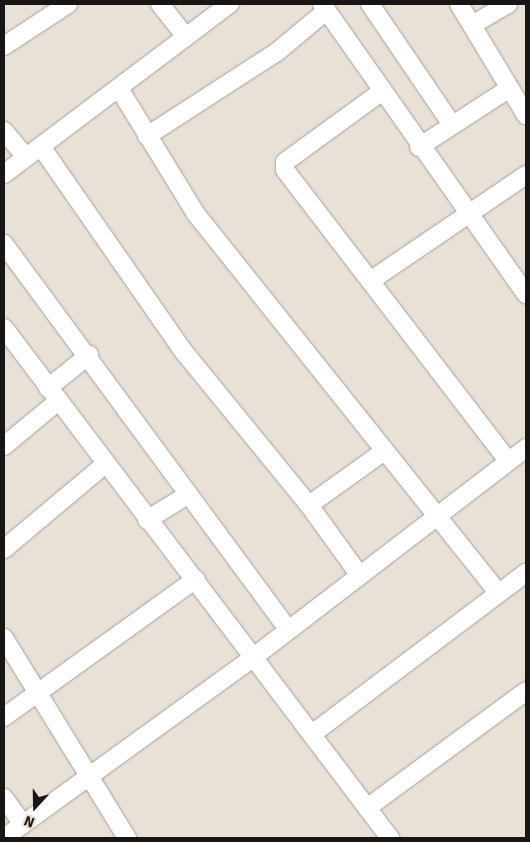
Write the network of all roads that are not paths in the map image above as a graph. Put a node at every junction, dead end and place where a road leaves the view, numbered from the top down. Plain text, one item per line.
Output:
1 (68, 4) edge
2 (160, 4) edge
3 (230, 4) edge
4 (370, 4) edge
5 (459, 4) edge
6 (508, 4) edge
7 (324, 7) edge
8 (472, 25) junction
9 (186, 37) junction
10 (4, 46) edge
11 (510, 88) junction
12 (120, 90) junction
13 (381, 92) junction
14 (526, 115) edge
15 (451, 123) junction
16 (4, 131) edge
17 (148, 136) junction
18 (419, 147) junction
19 (42, 148) junction
20 (26, 157) junction
21 (4, 174) edge
22 (526, 174) edge
23 (469, 216) junction
24 (4, 244) edge
25 (370, 281) junction
26 (526, 294) edge
27 (4, 328) edge
28 (89, 355) junction
29 (52, 395) junction
30 (4, 446) edge
31 (526, 448) edge
32 (383, 452) junction
33 (508, 460) junction
34 (104, 465) junction
35 (189, 494) junction
36 (309, 505) junction
37 (434, 516) junction
38 (147, 520) junction
39 (4, 549) edge
40 (358, 573) junction
41 (526, 573) edge
42 (196, 579) junction
43 (498, 593) junction
44 (288, 629) junction
45 (4, 638) edge
46 (255, 656) junction
47 (526, 691) edge
48 (35, 693) junction
49 (4, 717) edge
50 (312, 734) junction
51 (89, 777) junction
52 (4, 798) edge
53 (367, 808) junction
54 (23, 824) junction
55 (4, 838) edge
56 (126, 838) edge
57 (390, 838) edge

1 - 10 street
2 - 9 street
3 - 9 street
4 - 15 street
5 - 8 street
6 - 8 street
7 - 13 street
7 - 17 street
8 - 11 street
9 - 12 street
11 - 14 street
11 - 15 street
12 - 17 street
12 - 19 street
13 - 18 street
13 - 25 street
15 - 18 street
16 - 20 street
17 - 32 street
18 - 23 street
19 - 20 street
19 - 36 street
20 - 21 street
22 - 23 street
23 - 25 street
23 - 26 street
24 - 28 street
25 - 33 street
27 - 29 street
28 - 29 street
28 - 35 street
29 - 30 street
29 - 34 street
31 - 33 street
32 - 36 street
32 - 37 street
33 - 37 street
34 - 38 street
34 - 39 street
35 - 38 street
35 - 44 street
36 - 40 street
37 - 40 street
37 - 43 street
38 - 42 street
40 - 44 street
41 - 43 street
42 - 46 street
42 - 48 street
43 - 50 street
44 - 46 street
45 - 48 street
46 - 50 street
46 - 51 street
47 - 53 street
48 - 49 street
48 - 51 street
50 - 53 street
51 - 54 street
51 - 56 street
52 - 54 street
53 - 57 street
54 - 55 street

